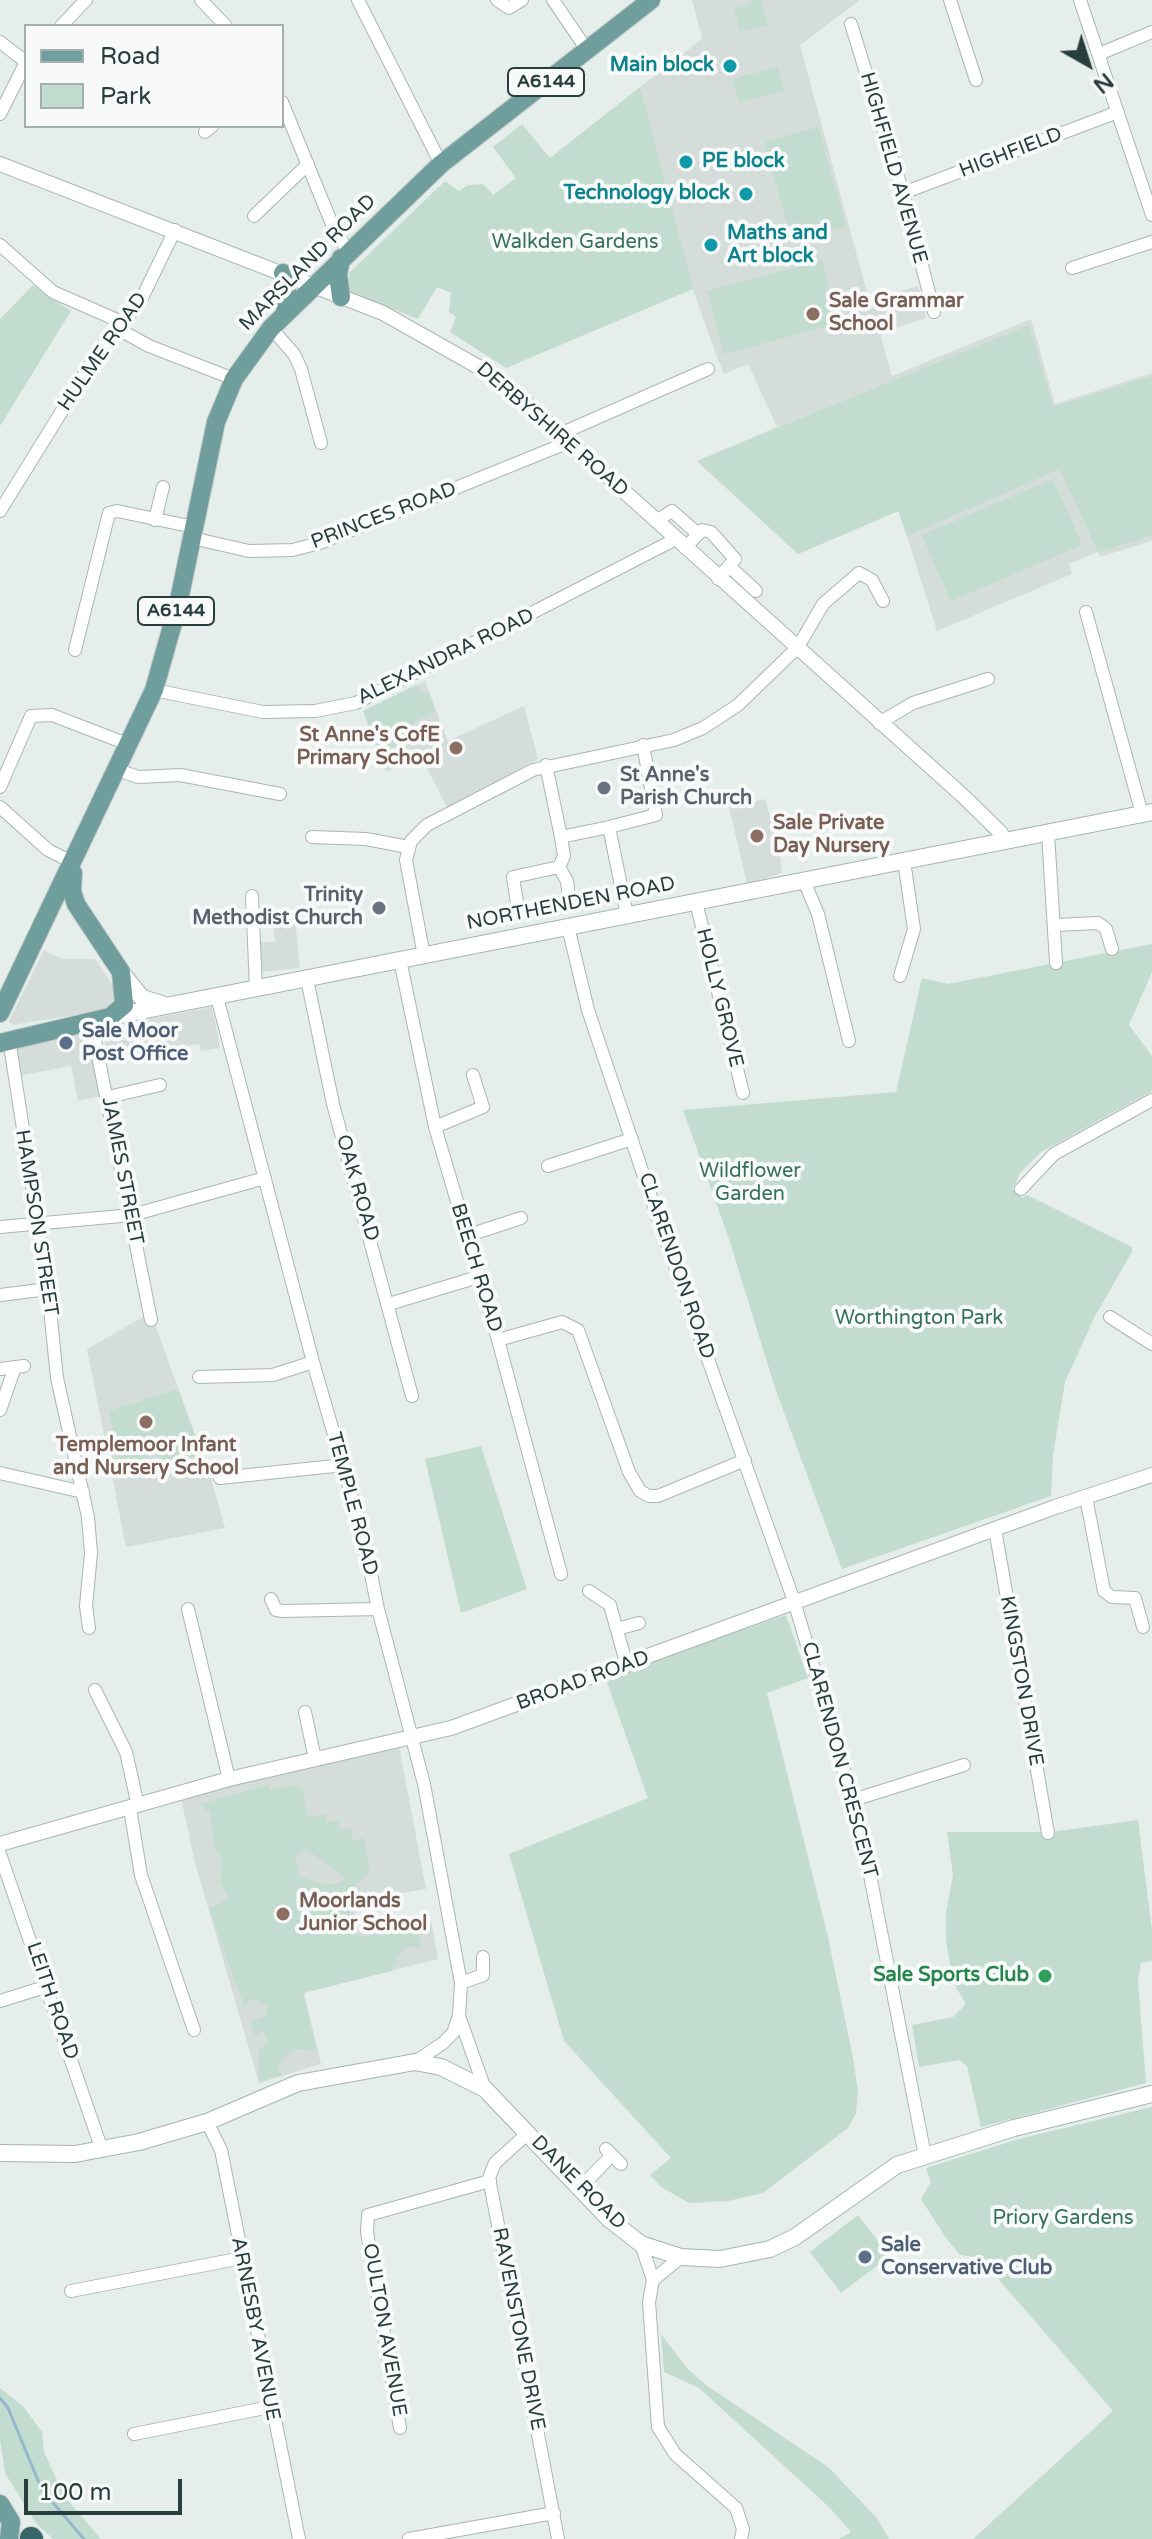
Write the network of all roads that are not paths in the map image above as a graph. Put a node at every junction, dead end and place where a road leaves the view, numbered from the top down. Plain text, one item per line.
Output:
1 (86, 0) edge
2 (201, 0) edge
3 (358, 0) edge
4 (497, 0) edge
5 (522, 0) edge
6 (553, 0) edge
7 (651, 0) edge
8 (950, 0) edge
9 (1080, 0) edge
10 (63, 24) edge
11 (224, 24) edge
12 (851, 24) dead end
13 (1152, 32) edge
14 (0, 42) edge
15 (587, 50) junction
16 (1099, 54) junction
17 (24, 60) edge
18 (24, 66) edge
19 (976, 80) dead end
20 (284, 107) edge
21 (1118, 112) junction
22 (0, 114) edge
23 (0, 164) edge
24 (308, 164) junction
25 (441, 164) junction
26 (1148, 186) edge
27 (903, 193) junction
28 (1152, 215) edge
29 (254, 216) dead end
30 (175, 230) junction
31 (1152, 242) edge
32 (0, 245) edge
33 (344, 254) junction
34 (1072, 268) dead end
35 (283, 273) junction
36 (313, 285) junction
37 (341, 297) junction
38 (934, 312) dead end
39 (285, 314) junction
40 (271, 328) junction
41 (120, 330) junction
42 (708, 369) dead end
43 (234, 379) junction
44 (564, 438) junction
45 (321, 443) dead end
46 (163, 487) dead end
47 (0, 511) edge
48 (155, 520) junction
49 (656, 521) junction
50 (193, 533) junction
51 (698, 534) junction
52 (680, 544) junction
53 (730, 567) junction
54 (718, 579) junction
55 (748, 590) junction
56 (883, 601) dead end
57 (1086, 612) dead end
58 (798, 647) junction
59 (75, 650) dead end
60 (988, 679) dead end
61 (154, 690) junction
62 (879, 723) junction
63 (130, 745) junction
64 (643, 745) junction
65 (546, 765) junction
66 (118, 770) junction
67 (0, 787) edge
68 (280, 794) dead end
69 (0, 807) edge
70 (1147, 813) edge
71 (609, 827) junction
72 (1048, 833) junction
73 (312, 837) dead end
74 (561, 837) junction
75 (1003, 842) junction
76 (408, 847) junction
77 (904, 861) junction
78 (74, 863) junction
79 (559, 867) junction
80 (804, 881) junction
81 (252, 896) dead end
82 (696, 902) junction
83 (570, 905) dead end
84 (627, 915) junction
85 (519, 916) dead end
86 (86, 924) junction
87 (1055, 925) junction
88 (568, 927) junction
89 (38, 937) junction
90 (1112, 949) dead end
91 (424, 956) junction
92 (400, 960) junction
93 (1056, 963) dead end
94 (121, 972) junction
95 (900, 976) dead end
96 (307, 979) junction
97 (256, 989) junction
98 (217, 997) junction
99 (169, 1004) junction
100 (0, 1013) edge
101 (101, 1019) junction
102 (4, 1041) edge
103 (849, 1041) dead end
104 (473, 1075) dead end
105 (160, 1085) dead end
106 (743, 1093) dead end
107 (108, 1097) junction
108 (1152, 1100) edge
109 (435, 1127) junction
110 (632, 1139) junction
111 (548, 1166) dead end
112 (265, 1178) junction
113 (1021, 1189) dead end
114 (132, 1215) junction
115 (521, 1218) dead end
116 (39, 1224) junction
117 (0, 1227) edge
118 (466, 1236) junction
119 (478, 1277) junction
120 (48, 1289) junction
121 (0, 1295) edge
122 (389, 1304) junction
123 (1110, 1317) dead end
124 (151, 1320) dead end
125 (498, 1340) junction
126 (1152, 1344) edge
127 (313, 1362) junction
128 (0, 1369) edge
129 (199, 1377) dead end
130 (412, 1396) dead end
131 (0, 1410) edge
132 (745, 1460) junction
133 (344, 1465) junction
134 (0, 1473) edge
135 (1152, 1475) edge
136 (220, 1478) dead end
137 (83, 1492) junction
138 (1086, 1497) junction
139 (995, 1529) junction
140 (561, 1574) dead end
141 (589, 1591) dead end
142 (271, 1599) dead end
143 (794, 1601) junction
144 (188, 1609) dead end
145 (378, 1609) junction
146 (639, 1623) dead end
147 (1143, 1627) dead end
148 (88, 1628) dead end
149 (617, 1629) junction
150 (627, 1666) junction
151 (95, 1690) dead end
152 (305, 1712) dead end
153 (413, 1739) junction
154 (315, 1759) junction
155 (964, 1765) dead end
156 (229, 1779) junction
157 (853, 1800) junction
158 (134, 1807) junction
159 (1048, 1833) dead end
160 (0, 1844) edge
161 (0, 1854) edge
162 (483, 1957) dead end
163 (461, 1983) junction
164 (48, 1986) junction
165 (0, 2001) edge
166 (459, 2016) junction
167 (194, 2030) dead end
168 (415, 2062) junction
169 (485, 2089) junction
170 (1152, 2094) edge
171 (207, 2122) junction
172 (528, 2133) junction
173 (102, 2150) junction
174 (0, 2153) edge
175 (613, 2156) dead end
176 (925, 2156) junction
177 (490, 2181) junction
178 (581, 2187) junction
179 (641, 2244) junction
180 (681, 2257) junction
181 (242, 2258) junction
182 (653, 2280) junction
183 (71, 2291) dead end
184 (270, 2407) junction
185 (400, 2428) dead end
186 (134, 2434) dead end
187 (4, 2508) edge
188 (554, 2513) junction
189 (404, 2537) edge
190 (32, 2538) edge
191 (9, 2539) edge
192 (299, 2539) edge
193 (558, 2539) edge
194 (741, 2539) edge

1 - 10 street
2 - 11 street
3 - 25 street
4 - 5 street
6 - 15 street
7 - 15 main road, MARSLAND ROAD / A6144
8 - 19 street
9 - 16 street
12 - 27 street, HIGHFIELD AVENUE
13 - 16 street
14 - 17 street
15 - 25 main road, MARSLAND ROAD / A6144
16 - 21 street
18 - 22 street
20 - 24 street
21 - 26 street
21 - 27 street, HIGHFIELD
23 - 30 street, DERBYSHIRE ROAD
24 - 29 street
24 - 33 street
25 - 33 main road, MARSLAND ROAD / A6144
26 - 28 street
27 - 38 street, HIGHFIELD AVENUE
30 - 35 street, DERBYSHIRE ROAD
30 - 41 street, HULME ROAD
31 - 34 street
32 - 41 street
33 - 36 main road, MARSLAND ROAD / A6144
33 - 37 main road
35 - 36 street, DERBYSHIRE ROAD
35 - 39 main road
36 - 37 street, DERBYSHIRE ROAD
36 - 39 main road, MARSLAND ROAD / A6144
37 - 44 street, DERBYSHIRE ROAD
39 - 40 main road, MARSLAND ROAD / A6144
40 - 43 main road, MARSLAND ROAD / A6144
40 - 45 street
41 - 43 street
41 - 47 street, HULME ROAD
42 - 44 street, PRINCES ROAD
43 - 50 main road, MARSLAND ROAD / A6144
44 - 49 street, DERBYSHIRE ROAD
44 - 50 street, PRINCES ROAD
46 - 48 street
48 - 50 street, PRINCES ROAD
48 - 59 street, PRINCES ROAD
49 - 51 street, DERBYSHIRE ROAD
49 - 52 street, DERBYSHIRE ROAD
50 - 61 main road, MARSLAND ROAD / A6144
51 - 52 street
51 - 53 street, DERBYSHIRE ROAD
52 - 54 street, DERBYSHIRE ROAD
52 - 61 street, ALEXANDRA ROAD
53 - 54 street
53 - 55 street, DERBYSHIRE ROAD
54 - 55 street, DERBYSHIRE ROAD
55 - 58 street, DERBYSHIRE ROAD
56 - 58 street
57 - 70 street
58 - 62 street, DERBYSHIRE ROAD
58 - 64 street
60 - 62 street
61 - 63 main road, MARSLAND ROAD / A6144
62 - 75 street, DERBYSHIRE ROAD
63 - 66 main road, MARSLAND ROAD / A6144
63 - 67 street
64 - 65 street
64 - 71 street
65 - 74 street
65 - 76 street
66 - 68 street
66 - 78 main road, MARSLAND ROAD / A6144
69 - 78 street
70 - 72 main road, NORTHENDEN ROAD
71 - 74 street
71 - 84 street
72 - 75 main road, NORTHENDEN ROAD
72 - 87 street
73 - 76 street
74 - 79 street
75 - 77 main road, NORTHENDEN ROAD
76 - 91 street
77 - 80 main road, NORTHENDEN ROAD
77 - 95 street
78 - 86 main road, A6144
78 - 89 main road, MARSLAND ROAD / A6144
79 - 83 street
79 - 85 street
80 - 82 main road, NORTHENDEN ROAD
80 - 103 street
81 - 97 street
82 - 84 main road, NORTHENDEN ROAD
82 - 106 street, HOLLY GROVE
84 - 88 main road, NORTHENDEN ROAD
86 - 89 main road
86 - 94 main road, A6144
87 - 90 street
87 - 93 street
88 - 91 main road, NORTHENDEN ROAD
88 - 110 street, CLARENDON ROAD
89 - 100 main road, MARSLAND ROAD / A6144
91 - 92 main road, NORTHENDEN ROAD
92 - 96 main road, NORTHENDEN ROAD
92 - 109 street, BEECH ROAD
94 - 99 main road
94 - 101 main road
96 - 97 main road, NORTHENDEN ROAD
96 - 122 street, OAK ROAD
97 - 98 main road, NORTHENDEN ROAD
98 - 99 main road, NORTHENDEN ROAD
98 - 112 street, TEMPLE ROAD
99 - 101 main road, NORTHENDEN ROAD
101 - 102 main road, NORTHENDEN ROAD
101 - 107 street, JAMES STREET
102 - 116 street, HAMPSON STREET
104 - 109 street
105 - 107 street
107 - 114 street, JAMES STREET
108 - 113 street
109 - 118 street, BEECH ROAD
110 - 111 street
110 - 132 street, CLARENDON ROAD
112 - 114 street
112 - 127 street, TEMPLE ROAD
114 - 116 street
114 - 124 street, JAMES STREET
115 - 118 street
116 - 117 street
116 - 120 street, HAMPSON STREET
118 - 119 street, BEECH ROAD
119 - 122 street
119 - 125 street, BEECH ROAD
120 - 121 street
120 - 137 street, HAMPSON STREET
122 - 130 street, OAK ROAD
123 - 126 street
125 - 132 street
125 - 140 street, BEECH ROAD
127 - 129 street
127 - 133 street, TEMPLE ROAD
128 - 131 street
132 - 143 street, CLARENDON ROAD
133 - 136 street
133 - 145 street, TEMPLE ROAD
134 - 137 street
135 - 138 street, BROAD ROAD
137 - 148 street, HAMPSON STREET
138 - 139 street, BROAD ROAD
138 - 147 street
139 - 143 street, BROAD ROAD
139 - 159 street, KINGSTON DRIVE
141 - 149 street
142 - 145 street
143 - 150 street, BROAD ROAD
143 - 157 street, CLARENDON CRESCENT
144 - 156 street
145 - 153 street, TEMPLE ROAD
146 - 149 street
149 - 150 street
150 - 153 street, BROAD ROAD
151 - 158 street
152 - 154 street
153 - 154 street, BROAD ROAD
153 - 163 street, TEMPLE ROAD
154 - 156 street, BROAD ROAD
155 - 157 street
156 - 158 street, BROAD ROAD
157 - 176 street, CLARENDON CRESCENT
158 - 160 street, BROAD ROAD
158 - 167 street
161 - 164 street, LEITH ROAD
162 - 163 street
163 - 166 street, TEMPLE ROAD
164 - 165 street
164 - 173 street, LEITH ROAD
166 - 168 street, TEMPLE ROAD
166 - 169 street, TEMPLE ROAD
168 - 169 main road, DANE ROAD
168 - 171 main road, DANE ROAD
169 - 172 main road, DANE ROAD
170 - 176 main road, DANE ROAD
171 - 173 main road, DANE ROAD
171 - 181 street, ARNESBY AVENUE
172 - 177 street
172 - 178 main road, DANE ROAD
173 - 174 main road, DANE ROAD
175 - 178 street
176 - 180 main road, DANE ROAD
177 - 185 street, OULTON AVENUE
177 - 188 street, RAVENSTONE DRIVE
178 - 179 main road, DANE ROAD
179 - 180 main road, DANE ROAD
179 - 182 street
180 - 182 street
181 - 183 street
181 - 184 street, ARNESBY AVENUE
182 - 194 street
184 - 186 street
184 - 192 street, ARNESBY AVENUE
187 - 190 main road
187 - 191 main road
188 - 189 street
188 - 193 street, RAVENSTONE DRIVE

